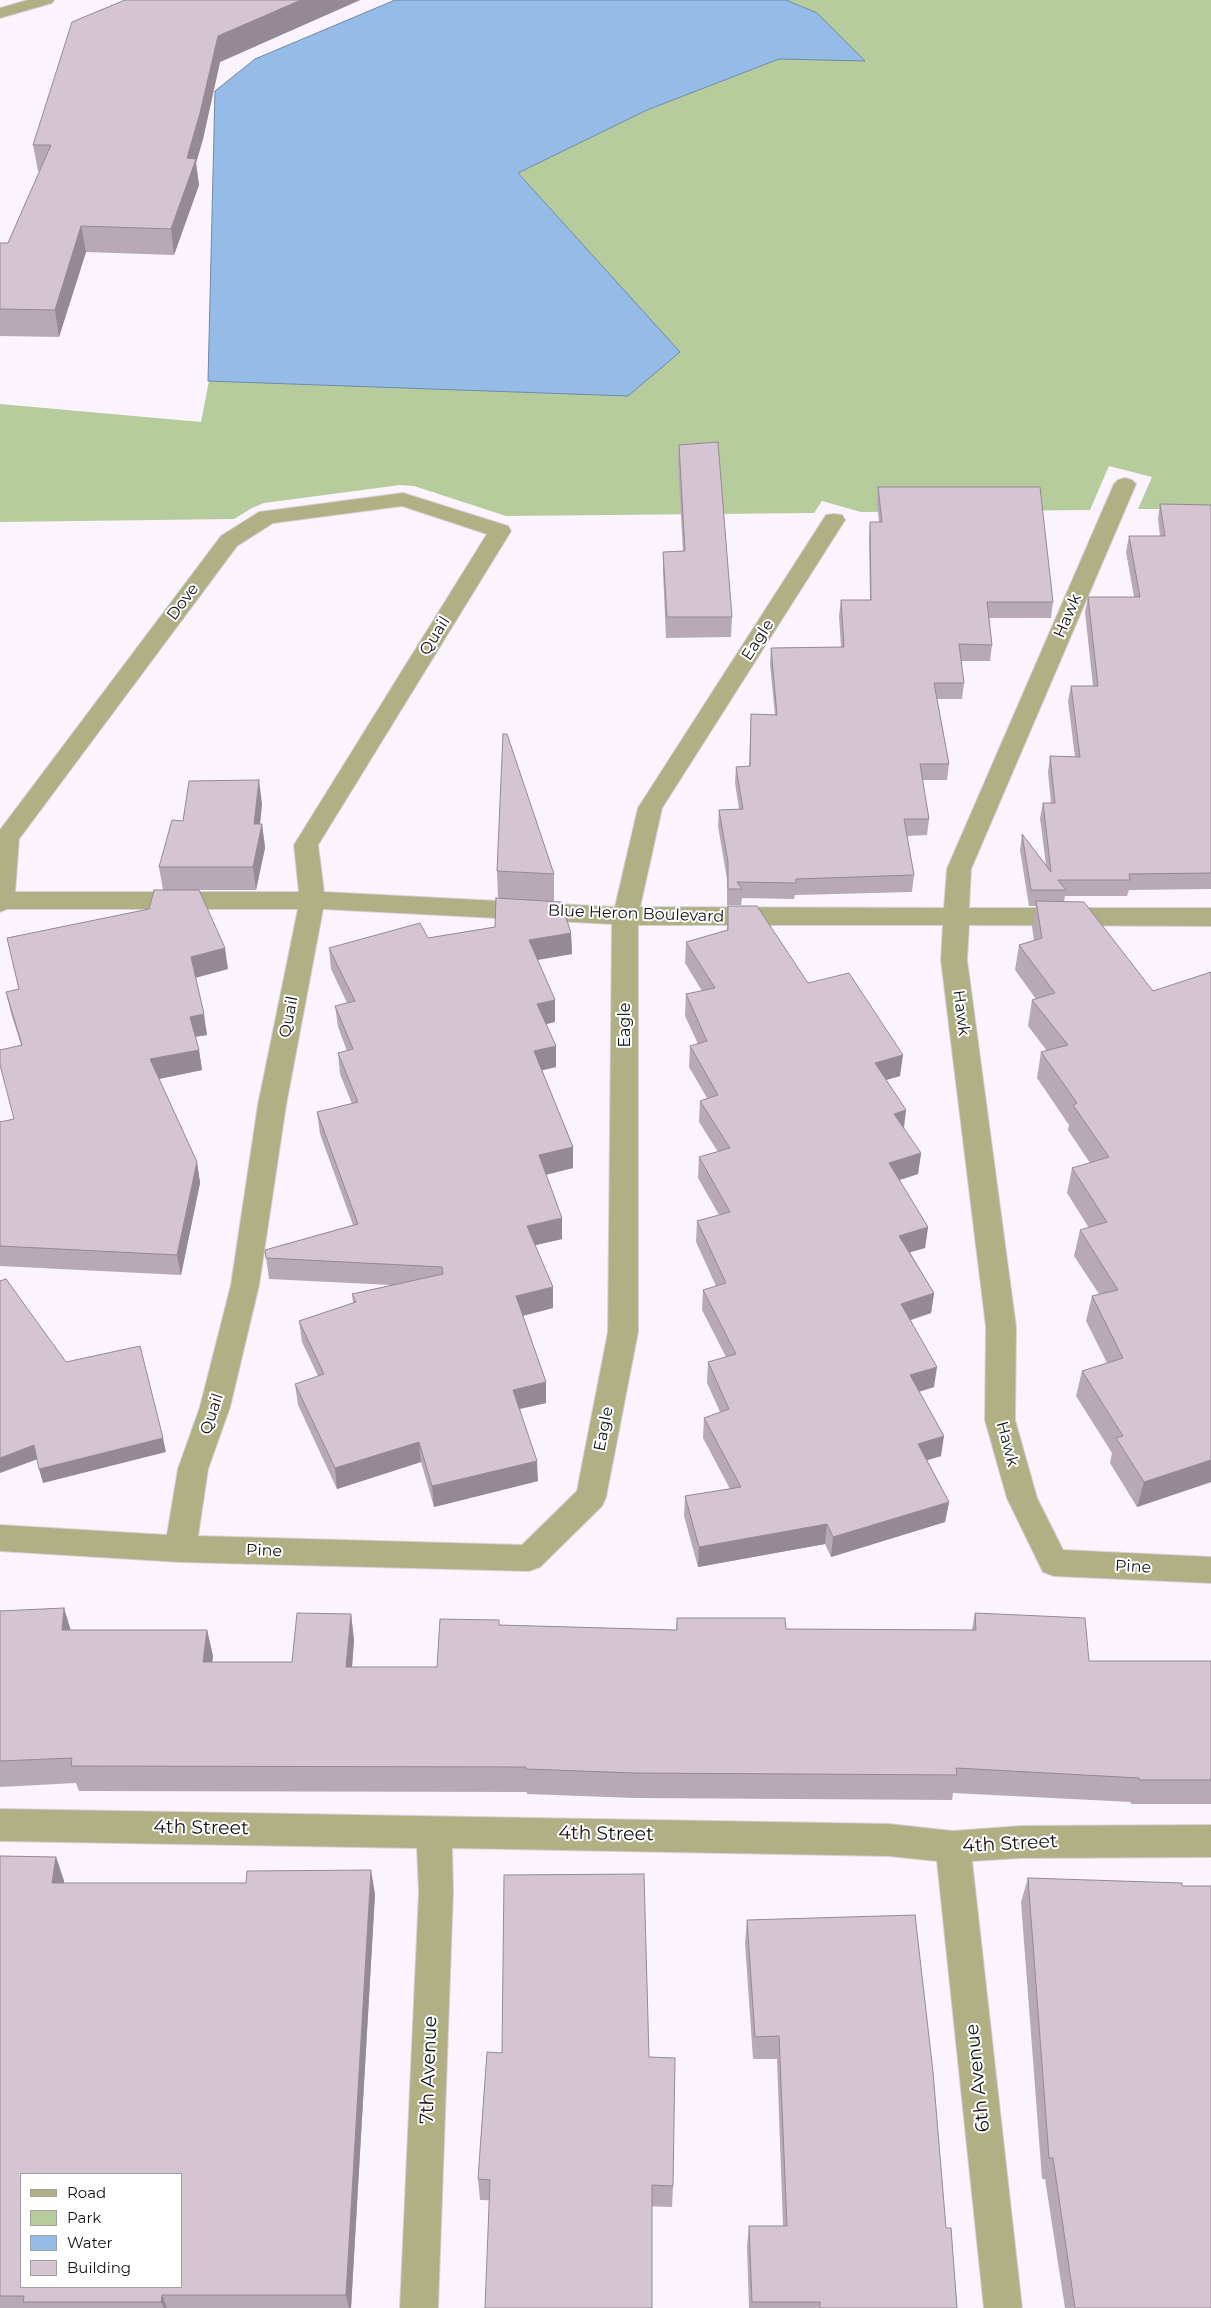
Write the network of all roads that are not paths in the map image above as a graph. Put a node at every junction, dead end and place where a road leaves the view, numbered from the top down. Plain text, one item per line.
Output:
1 (46, 0) edge
2 (0, 13) edge
3 (1125, 484) dead end
4 (834, 520) dead end
5 (500, 530) joint
6 (312, 900) junction
7 (1, 902) edge
8 (625, 916) junction
9 (1211, 917) edge
10 (955, 918) junction
11 (0, 1538) edge
12 (180, 1549) junction
13 (529, 1558) joint
14 (1054, 1563) joint
15 (1211, 1570) edge
16 (0, 1826) edge
17 (434, 1831) junction
18 (1211, 1841) edge
19 (953, 1847) junction
20 (419, 2308) edge
21 (1003, 2308) edge

1 - 2 street
3 - 10 street, Hawk
4 - 8 street, Eagle
5 - 6 street, Quail
5 - 7 street, Dove
6 - 7 street, Blue Heron Boulevard
6 - 8 street, Blue Heron Boulevard
6 - 12 street, Quail
8 - 10 street, Blue Heron Boulevard
8 - 13 street, Eagle
9 - 10 street, Blue Heron Boulevard
10 - 14 street, Hawk
11 - 12 street, Pine
12 - 13 street, Pine
14 - 15 street, Pine
16 - 17 street, 4th Street
17 - 19 street, 4th Street
17 - 20 street, 7th Avenue
18 - 19 street, 4th Street
19 - 21 street, 6th Avenue

